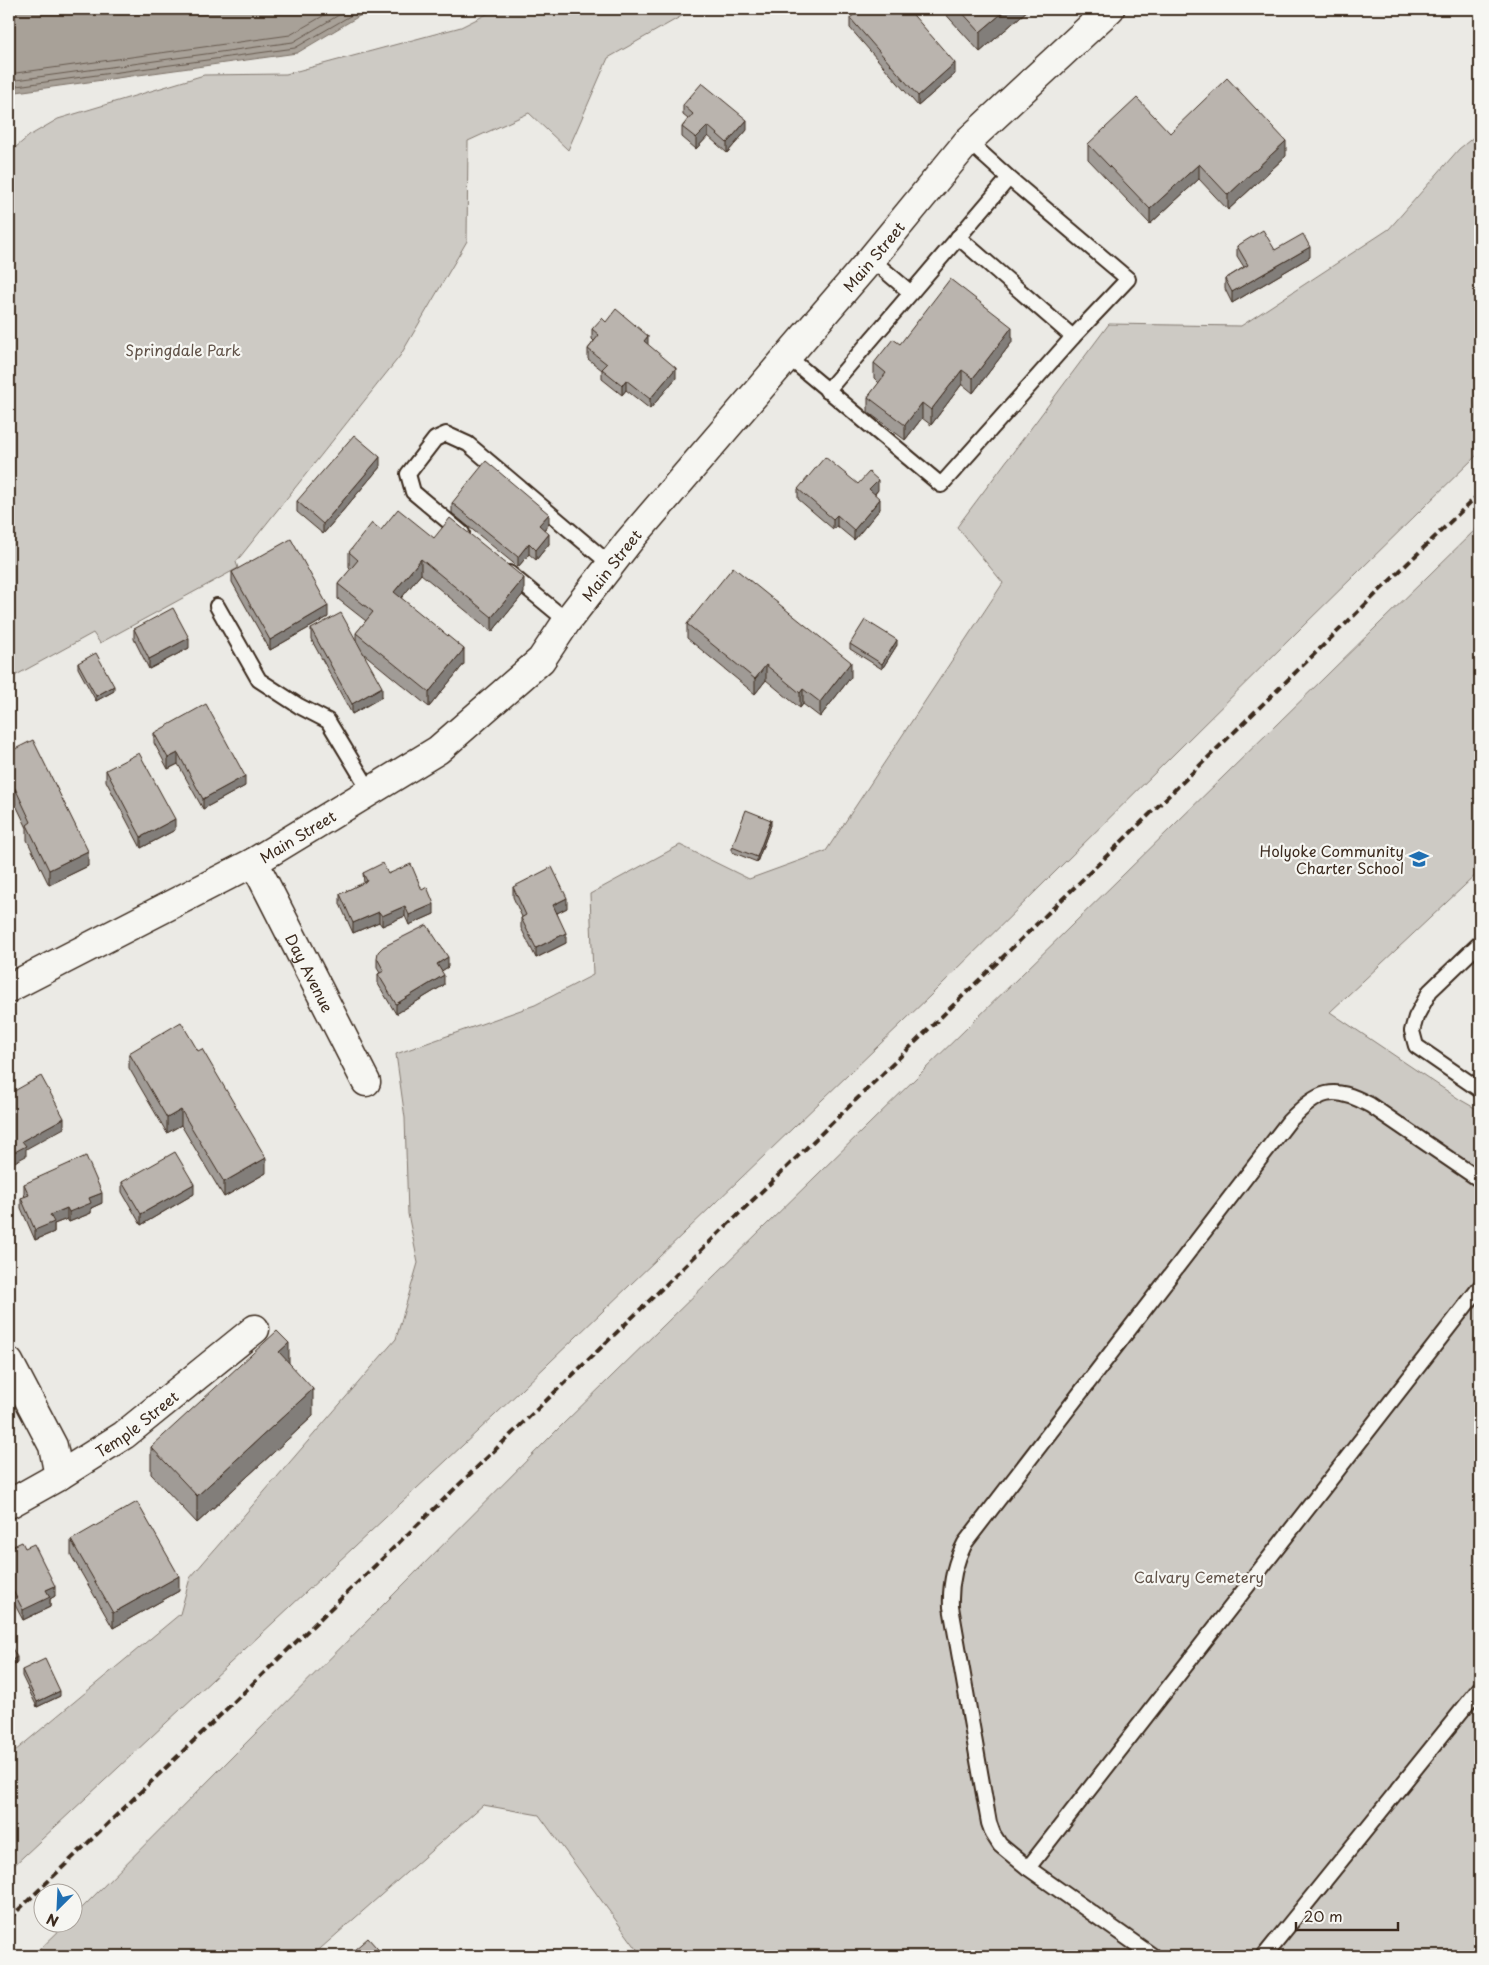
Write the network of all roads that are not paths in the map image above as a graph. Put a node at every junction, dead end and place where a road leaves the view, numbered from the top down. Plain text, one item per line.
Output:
1 (1110, 9) edge
2 (968, 141) junction
3 (1009, 178) junction
4 (958, 237) junction
5 (871, 259) junction
6 (911, 293) junction
7 (1073, 336) junction
8 (787, 356) junction
9 (828, 390) junction
10 (472, 541) edge
11 (611, 565) junction
12 (501, 566) edge
13 (217, 606) dead end
14 (568, 621) junction
15 (370, 791) junction
16 (254, 862) junction
17 (1480, 944) edge
18 (9, 988) edge
19 (366, 1082) dead end
20 (1480, 1090) edge
21 (1480, 1180) edge
22 (1480, 1287) edge
23 (255, 1329) dead end
24 (9, 1362) edge
25 (59, 1476) junction
26 (9, 1504) edge
27 (1480, 1688) edge
28 (1028, 1868) junction
29 (1154, 1956) edge
30 (1264, 1956) edge

1 - 2 main road, Main Street
2 - 3 lane
2 - 5 main road, Main Street
3 - 4 lane
3 - 7 lane
4 - 6 lane
4 - 7 lane
5 - 6 lane
5 - 8 main road, Main Street
6 - 9 lane
7 - 9 lane
8 - 9 lane
8 - 11 main road, Main Street
10 - 11 lane
11 - 14 main road, Main Street
12 - 14 lane
13 - 15 lane
14 - 15 main road, Main Street
15 - 16 main road, Main Street
16 - 18 main road, Main Street
16 - 19 main road, Day Avenue
17 - 20 lane
21 - 28 lane
22 - 28 lane
23 - 25 main road, Temple Street
24 - 25 main road
25 - 26 main road, Temple Street
27 - 30 lane
28 - 29 lane

